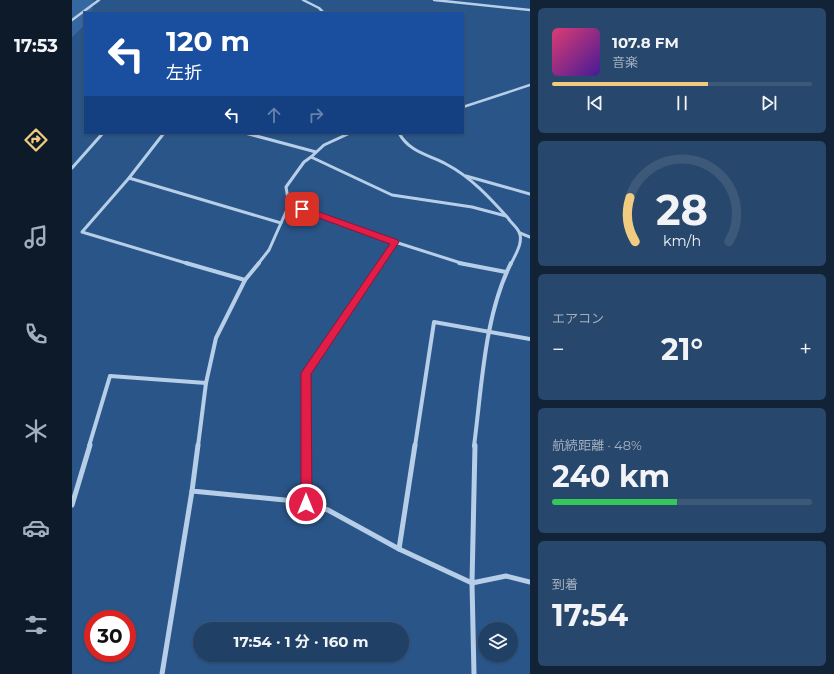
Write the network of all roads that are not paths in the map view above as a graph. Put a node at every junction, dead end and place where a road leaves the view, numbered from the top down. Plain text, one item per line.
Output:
1 (99, 0) edge
2 (303, 0) edge
3 (434, 0) edge
4 (530, 10) edge
5 (323, 12) edge
6 (72, 20) edge
7 (530, 85) edge
8 (464, 107) edge
9 (102, 134) edge
10 (163, 134) edge
11 (249, 134) edge
12 (348, 134) edge
13 (399, 134) edge
14 (316, 152) junction
15 (311, 157) junction
16 (72, 168) edge
17 (465, 176) junction
18 (129, 178) junction
19 (530, 194) edge
20 (289, 205) junction
21 (506, 216) junction
22 (281, 223) junction
23 (520, 233) junction
24 (530, 237) edge
25 (395, 242) junction
26 (506, 272) junction
27 (244, 280) junction
28 (489, 332) junction
29 (530, 338) edge
30 (206, 383) junction
31 (192, 491) junction
32 (306, 504) junction
33 (72, 506) edge
34 (399, 549) junction
35 (530, 582) edge
36 (472, 583) junction
37 (162, 674) edge
38 (474, 674) edge

1 - 6 street
2 - 5 street
3 - 4 street
7 - 8 street
9 - 16 street
10 - 18 street
11 - 14 street
12 - 14 street
13 - 17 street
14 - 15 street
15 - 20 street
15 - 21 street
17 - 19 street
17 - 21 street
18 - 22 street
18 - 27 street
20 - 22 street
20 - 25 street
21 - 23 street
22 - 27 street
23 - 24 street
23 - 26 street
25 - 26 street
25 - 32 street
26 - 28 street
27 - 30 street
28 - 29 street
28 - 34 street
28 - 36 street
30 - 31 street
30 - 33 street
31 - 32 street
31 - 37 street
32 - 34 street
34 - 36 street
35 - 36 street
36 - 38 street

